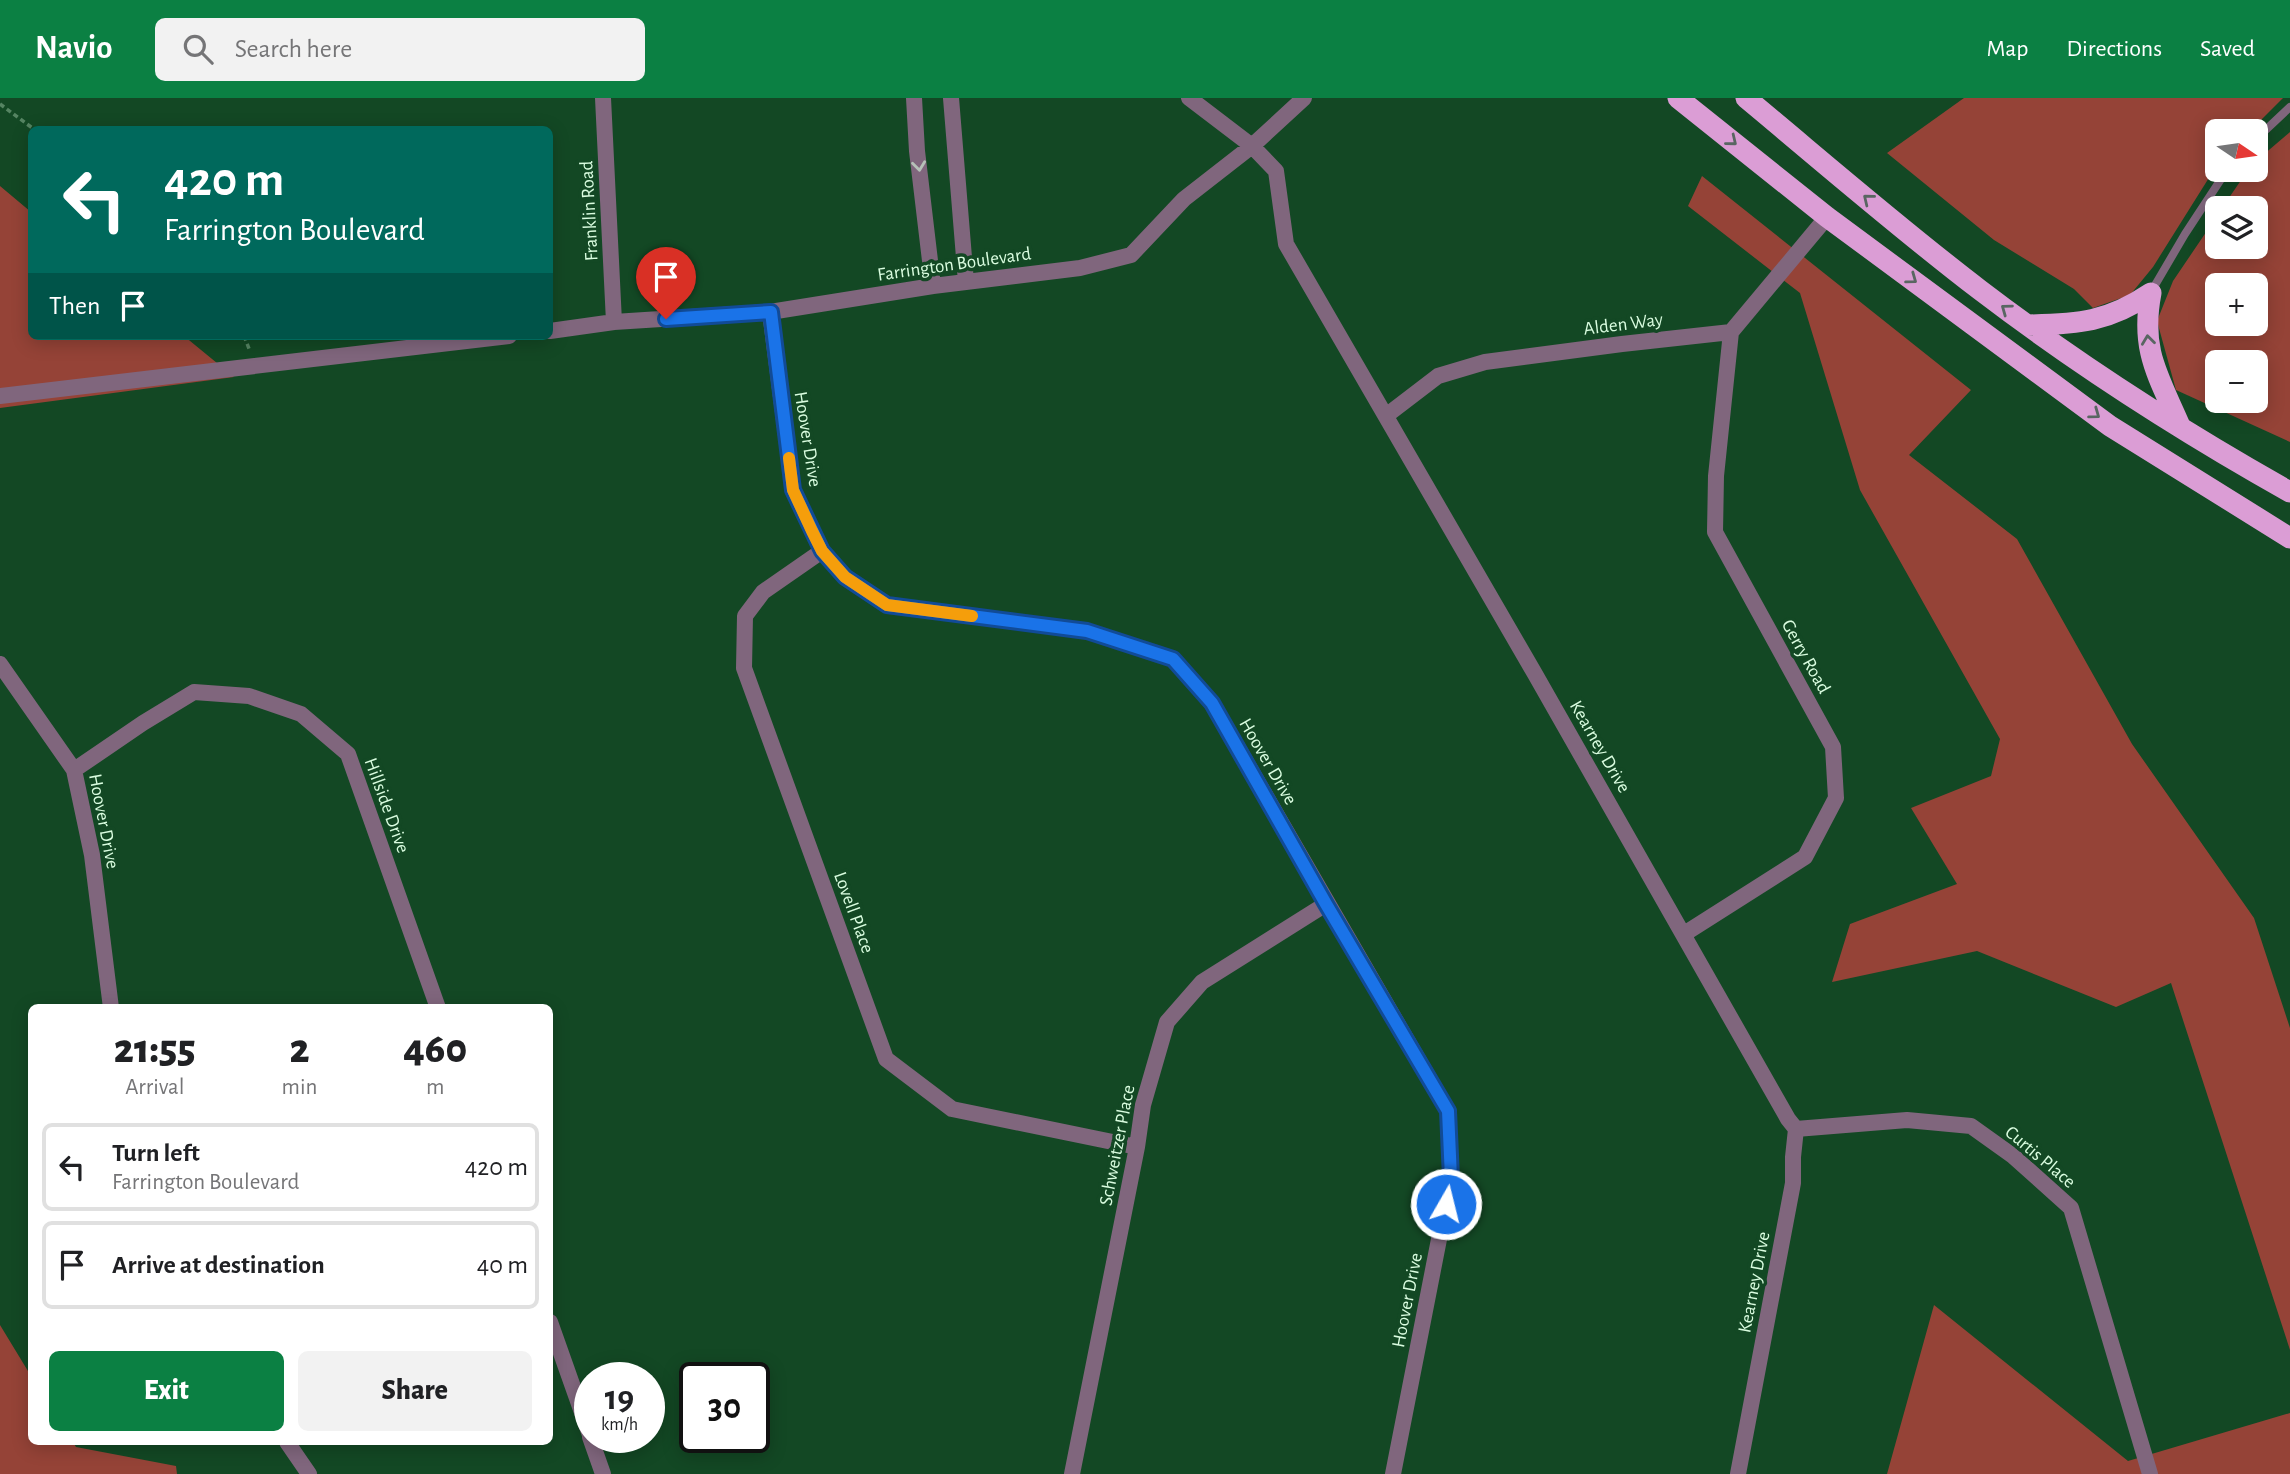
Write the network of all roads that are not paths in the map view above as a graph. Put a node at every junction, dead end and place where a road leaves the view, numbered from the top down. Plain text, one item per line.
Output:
1 (603, 98) edge
2 (914, 98) edge
3 (951, 98) edge
4 (1189, 98) edge
5 (1304, 98) edge
6 (1678, 98) edge
7 (1746, 98) edge
8 (2290, 107) edge
9 (2268, 128) edge
10 (1252, 146) junction
11 (2219, 182) edge
12 (1827, 217) junction
13 (967, 282) junction
14 (933, 286) junction
15 (2151, 293) junction
16 (771, 312) junction
17 (614, 322) junction
18 (2028, 326) junction
19 (553, 331) edge
20 (1731, 332) junction
21 (475, 340) edge
22 (0, 396) edge
23 (1387, 415) junction
24 (2180, 426) junction
25 (2205, 442) junction
26 (2290, 474) edge
27 (2290, 492) edge
28 (2290, 538) edge
29 (822, 551) junction
30 (0, 664) edge
31 (74, 770) junction
32 (1326, 904) junction
33 (1684, 934) junction
34 (111, 1004) edge
35 (437, 1004) edge
36 (1796, 1129) junction
37 (1137, 1146) junction
38 (553, 1331) edge
39 (574, 1390) edge
40 (289, 1445) edge
41 (596, 1453) edge
42 (309, 1474) edge
43 (603, 1474) edge
44 (1072, 1474) edge
45 (1393, 1474) edge
46 (1738, 1474) edge
47 (2150, 1474) edge

1 - 17 street, Franklin Road
2 -> 14 street
3 - 13 street
4 - 10 street, Kearney Drive
5 - 10 street, Farrington Boulevard
6 -> 12 highway
18 -> 7 highway
8 - 9 lane
10 - 13 street, Farrington Boulevard
10 - 23 street, Kearney Drive
11 - 15 lane
12 - 20 street
12 -> 28 highway
13 - 14 street, Farrington Boulevard
14 - 16 street, Farrington Boulevard
15 - 18 highway
24 -> 15 highway
16 - 17 street, Farrington Boulevard
16 - 29 street, Hoover Drive
17 - 19 street, Farrington Boulevard
18 - 24 highway
20 - 23 street, Alden Way
20 - 33 street, Gerry Road
21 - 22 street
23 - 33 street, Kearney Drive
24 - 25 highway
25 - 26 highway
25 - 27 highway
29 - 32 street, Hoover Drive
29 - 37 street, Lovell Place
30 - 31 street, Hoover Drive
31 - 34 street, Hoover Drive
31 - 35 street, Hillside Drive
32 - 37 street, Schweitzer Place
32 - 45 street, Hoover Drive
33 - 36 street, Kearney Drive
36 - 46 street, Kearney Drive
36 - 47 street, Curtis Place
37 - 44 street, Schweitzer Place
38 - 39 street
40 - 42 street
41 - 43 street

